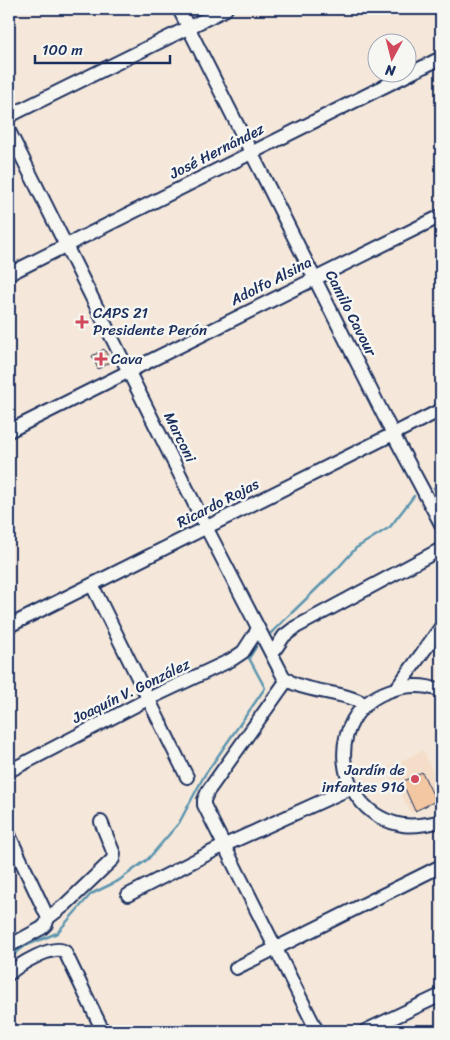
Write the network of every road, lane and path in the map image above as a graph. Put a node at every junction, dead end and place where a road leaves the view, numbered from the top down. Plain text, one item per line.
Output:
1 (180, 9) edge
2 (226, 9) edge
3 (189, 27) junction
4 (441, 58) edge
5 (9, 116) edge
6 (9, 131) edge
7 (251, 152) junction
8 (441, 216) edge
9 (65, 246) junction
10 (9, 274) edge
11 (315, 278) junction
12 (129, 371) junction
13 (441, 410) edge
14 (9, 430) edge
15 (393, 434) junction
16 (441, 524) edge
17 (206, 527) junction
18 (441, 550) edge
19 (92, 585) junction
20 (11, 620) edge
21 (441, 627) edge
22 (258, 629) junction
23 (272, 654) junction
24 (287, 680) junction
25 (397, 688) junction
26 (441, 691) edge
27 (148, 699) junction
28 (366, 705) junction
29 (9, 771) edge
30 (187, 777) dead end
31 (351, 788) junction
32 (441, 821) edge
33 (101, 822) dead end
34 (9, 835) edge
35 (225, 845) junction
36 (441, 866) edge
37 (128, 895) dead end
38 (48, 918) junction
39 (9, 946) edge
40 (276, 948) junction
41 (236, 968) dead end
42 (9, 974) edge
43 (441, 995) edge
44 (103, 1031) edge
45 (317, 1031) edge
46 (365, 1031) edge

1 - 3 street, Camilo Cavour
2 - 3 street
3 - 5 street
3 - 7 street, Camilo Cavour
4 - 7 street, José Hernández
6 - 9 street, Marconi
7 - 9 street, José Hernández
7 - 11 street, Camilo Cavour
8 - 11 street, Adolfo Alsina
9 - 10 street, José Hernández
9 - 12 street, Marconi
11 - 12 street, Adolfo Alsina
11 - 15 street, Camilo Cavour
12 - 14 street, Adolfo Alsina
12 - 17 street, Marconi
13 - 15 street, Ricardo Rojas
15 - 16 street, Camilo Cavour
15 - 17 street, Ricardo Rojas
17 - 19 street, Ricardo Rojas
17 - 22 street, Marconi
18 - 23 street
19 - 20 street, Ricardo Rojas
19 - 27 street
21 - 25 street
22 - 23 street, Marconi
22 - 27 street, Joaquín V. González
23 - 24 street, Marconi
24 - 28 street
24 - 35 street
25 - 26 street
25 - 28 street
27 - 29 street, Joaquín V. González
27 - 30 street
28 - 31 street
31 - 32 street
31 - 35 street
33 - 38 street
34 - 38 street
35 - 37 street
35 - 40 street
36 - 40 street
38 - 39 street
40 - 41 street
40 - 45 street
42 - 44 street
43 - 46 street

